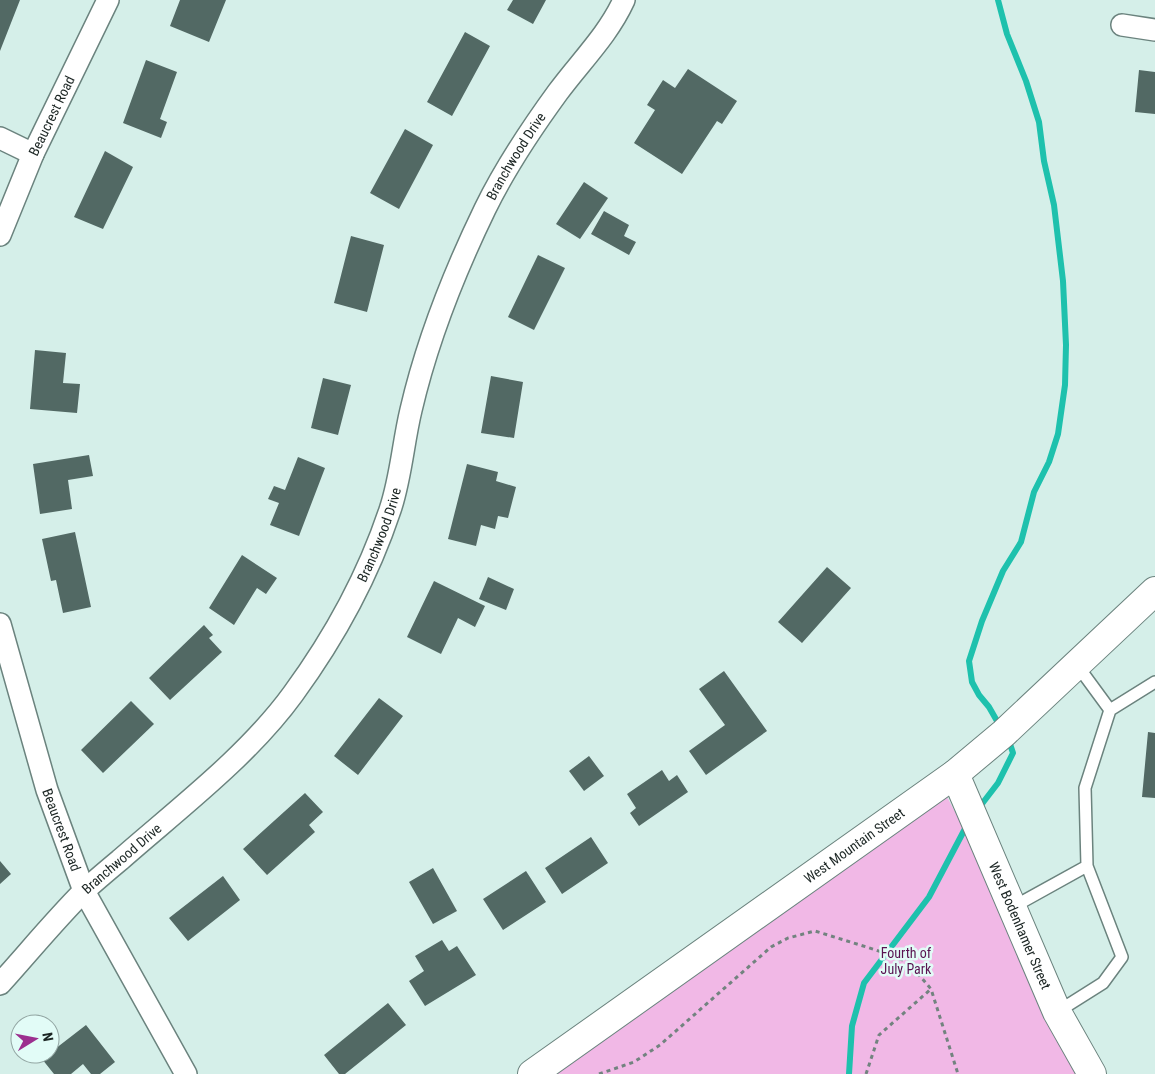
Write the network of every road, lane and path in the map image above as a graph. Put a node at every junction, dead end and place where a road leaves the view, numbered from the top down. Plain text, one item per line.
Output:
1 (108, 0) edge
2 (624, 0) edge
3 (1122, 25) dead end
4 (1155, 30) edge
5 (0, 138) edge
6 (33, 154) junction
7 (0, 235) edge
8 (1155, 591) edge
9 (0, 624) edge
10 (1077, 665) junction
11 (1155, 682) edge
12 (1110, 710) junction
13 (955, 774) junction
14 (1088, 866) junction
15 (84, 891) junction
16 (1012, 908) junction
17 (0, 984) edge
18 (932, 989) junction
19 (1057, 1012) junction
20 (186, 1074) edge
21 (532, 1074) edge
22 (599, 1074) edge
23 (866, 1074) edge
24 (958, 1074) edge
25 (1092, 1074) edge

1 - 6 street, Beaucrest Road
2 - 15 street, Branchwood Drive
3 - 4 street
5 - 6 street
6 - 7 street, Beaucrest Road
8 - 10 main road, West Mountain Street
9 - 15 street, Beaucrest Road
10 - 12 lane
10 - 13 main road, West Mountain Street
11 - 12 lane
12 - 14 lane
13 - 16 main road, West Bodenhamer Street
13 - 21 main road, West Mountain Street
14 - 16 lane
14 - 19 lane
15 - 17 street, Branchwood Drive
15 - 20 street, Beaucrest Road
16 - 19 main road, West Bodenhamer Street
18 - 22 path
18 - 23 path
18 - 24 path
19 - 25 main road, West Bodenhamer Street

